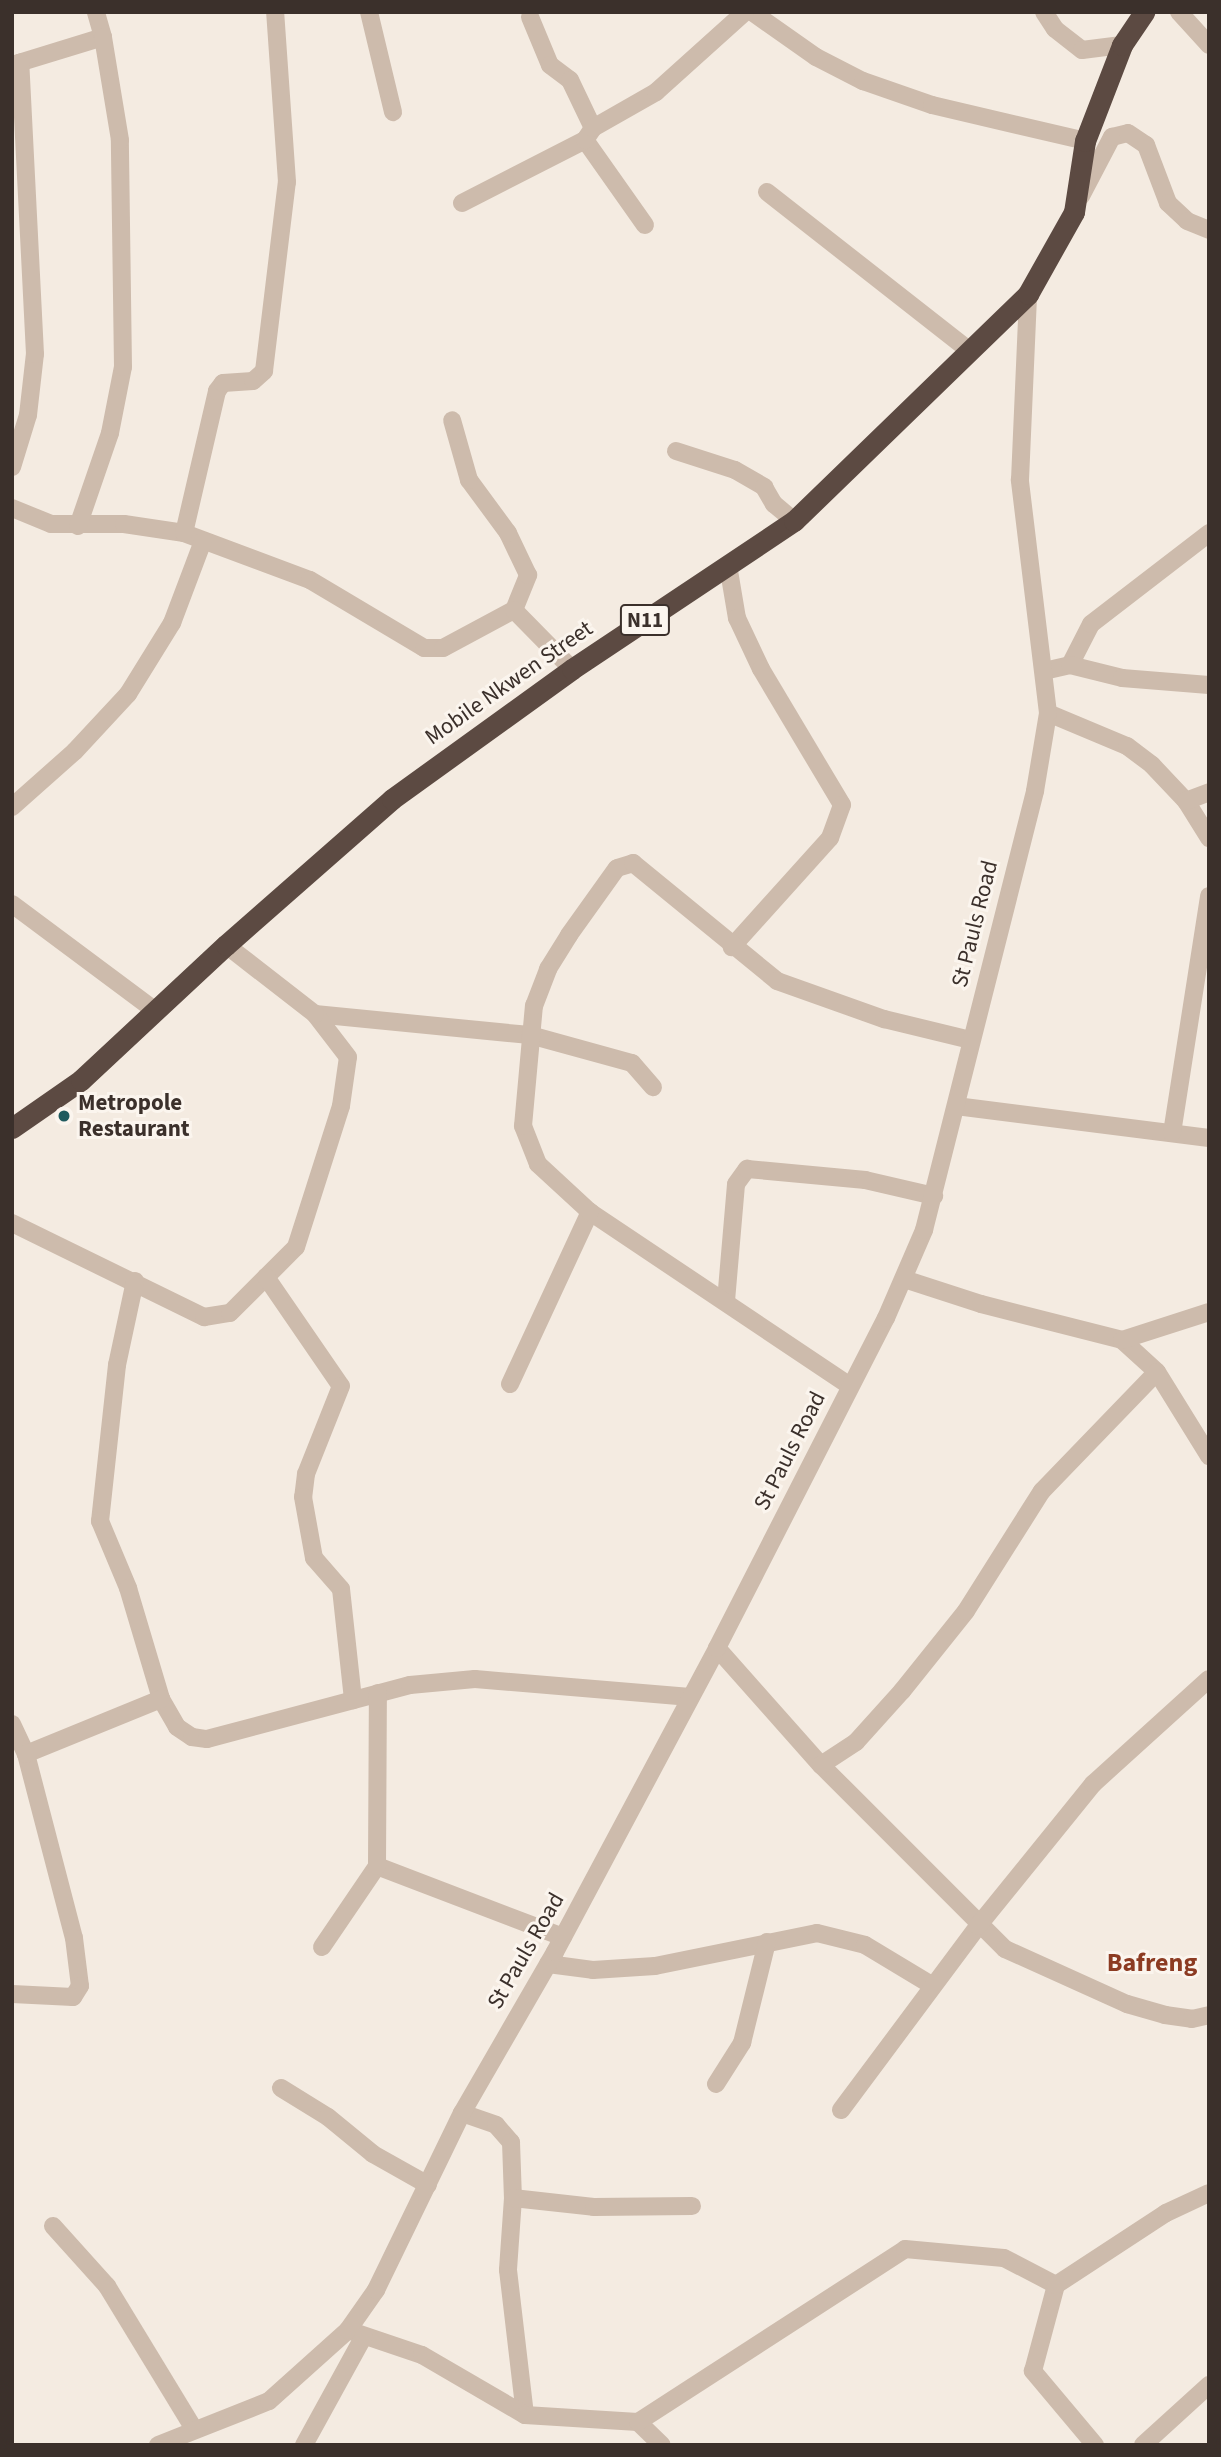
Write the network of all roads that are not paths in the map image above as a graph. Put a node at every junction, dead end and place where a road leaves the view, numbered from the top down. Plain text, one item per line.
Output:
1 (96, 12) edge
2 (275, 12) edge
3 (369, 12) edge
4 (745, 12) edge
5 (752, 12) edge
6 (1044, 12) edge
7 (1144, 12) edge
8 (1179, 12) edge
9 (530, 17) dead end
10 (103, 37) junction
11 (1122, 45) junction
12 (1209, 45) edge
13 (16, 63) edge
14 (393, 112) dead end
15 (589, 134) junction
16 (1085, 141) junction
17 (767, 192) dead end
18 (463, 202) dead end
19 (1074, 212) junction
20 (645, 225) dead end
21 (1209, 230) edge
22 (1028, 295) junction
23 (970, 352) junction
24 (452, 420) dead end
25 (676, 452) dead end
26 (12, 467) edge
27 (12, 508) edge
28 (794, 521) junction
29 (78, 526) junction
30 (184, 533) junction
31 (1209, 533) edge
32 (203, 541) junction
33 (728, 565) junction
34 (514, 610) junction
35 (1070, 665) junction
36 (572, 669) junction
37 (1044, 671) junction
38 (1209, 685) edge
39 (1048, 713) junction
40 (1209, 792) edge
41 (1186, 801) junction
42 (12, 807) edge
43 (1209, 838) edge
44 (1209, 896) edge
45 (12, 904) edge
46 (226, 944) junction
47 (732, 947) junction
48 (154, 1010) junction
49 (315, 1014) junction
50 (530, 1035) junction
51 (971, 1040) junction
52 (653, 1087) dead end
53 (956, 1106) junction
54 (12, 1128) edge
55 (1172, 1133) junction
56 (1209, 1138) edge
57 (934, 1196) junction
58 (590, 1212) junction
59 (12, 1223) edge
60 (266, 1277) junction
61 (904, 1279) junction
62 (135, 1281) junction
63 (726, 1301) junction
64 (1209, 1312) edge
65 (1122, 1340) junction
66 (1157, 1372) junction
67 (510, 1384) dead end
68 (850, 1386) junction
69 (1209, 1457) edge
70 (717, 1648) junction
71 (1209, 1679) edge
72 (378, 1693) junction
73 (690, 1697) junction
74 (161, 1699) junction
75 (353, 1700) junction
76 (12, 1724) edge
77 (26, 1754) junction
78 (821, 1765) junction
79 (377, 1866) junction
80 (978, 1926) junction
81 (564, 1937) junction
82 (767, 1942) junction
83 (322, 1947) dead end
84 (548, 1964) junction
85 (933, 1986) junction
86 (12, 1994) edge
87 (1209, 2015) edge
88 (716, 2084) dead end
89 (281, 2088) dead end
90 (841, 2110) dead end
91 (462, 2113) junction
92 (428, 2185) junction
93 (1209, 2193) edge
94 (513, 2198) junction
95 (692, 2206) dead end
96 (53, 2226) dead end
97 (1056, 2284) junction
98 (356, 2333) junction
99 (1209, 2385) edge
100 (525, 2415) junction
101 (638, 2422) junction
102 (194, 2429) junction
103 (158, 2445) edge
104 (304, 2445) edge
105 (662, 2445) edge
106 (1095, 2445) edge
107 (1143, 2445) edge

1 - 10 street
2 - 30 street
3 - 14 street
4 - 15 street
5 - 16 street
6 - 11 street
7 - 11 highway, Mobile Nkwen Street / N11
8 - 12 street
9 - 15 street
10 - 13 street
10 - 29 street
11 - 16 highway, Mobile Nkwen Street / N11
13 - 26 street
15 - 18 street
15 - 20 street
16 - 19 highway, Mobile Nkwen Street / N11
17 - 23 street
19 - 21 street
19 - 22 highway, Mobile Nkwen Street / N11
22 - 23 highway, Mobile Nkwen Street / N11
22 - 37 street, St Pauls Road
23 - 28 highway, Mobile Nkwen Street / N11
24 - 34 street
25 - 28 street
27 - 29 street
28 - 33 highway, Mobile Nkwen Street / N11
29 - 30 street
30 - 32 street
31 - 35 street
32 - 34 street
32 - 42 street
33 - 36 highway, Mobile Nkwen Street / N11
33 - 47 street
34 - 36 street
35 - 37 street
35 - 38 street
36 - 46 highway, Mobile Nkwen Street / N11
37 - 39 street, St Pauls Road
39 - 41 street
39 - 51 street, St Pauls Road
40 - 41 street
41 - 43 street
44 - 55 street
45 - 48 street
46 - 48 highway, Mobile Nkwen Street / N11
46 - 49 street
47 - 50 street
47 - 51 street
48 - 54 highway, Mobile Nkwen Street / N11
49 - 50 street
49 - 60 street
50 - 52 street
50 - 58 street
51 - 53 street, St Pauls Road
53 - 55 street
53 - 57 street, St Pauls Road
55 - 56 street
57 - 61 street, St Pauls Road
57 - 63 street
58 - 63 street
58 - 67 street
59 - 62 street
60 - 62 street
60 - 75 street
61 - 65 street
61 - 68 street, St Pauls Road
62 - 74 street
63 - 68 street
64 - 65 street
65 - 66 street
66 - 69 street
66 - 78 street
68 - 70 street, St Pauls Road
70 - 73 street, St Pauls Road
70 - 78 street
71 - 80 street
72 - 73 street
72 - 75 street
72 - 79 street
73 - 81 street, St Pauls Road
74 - 75 street
74 - 77 street
76 - 77 street
77 - 86 street
78 - 80 street
79 - 81 street
79 - 83 street
80 - 85 street
80 - 87 street
81 - 84 street, St Pauls Road
82 - 84 street
82 - 85 street
82 - 88 street
84 - 91 street, St Pauls Road
85 - 90 street
89 - 92 street
91 - 92 street, St Pauls Road
91 - 94 street
92 - 98 street, St Pauls Road
93 - 97 street
94 - 95 street
94 - 100 street
96 - 102 street
97 - 101 street
97 - 106 street
98 - 100 street
98 - 102 street, St Pauls Road
98 - 104 street
99 - 107 street
100 - 101 street
101 - 105 street
102 - 103 street, St Pauls Road

